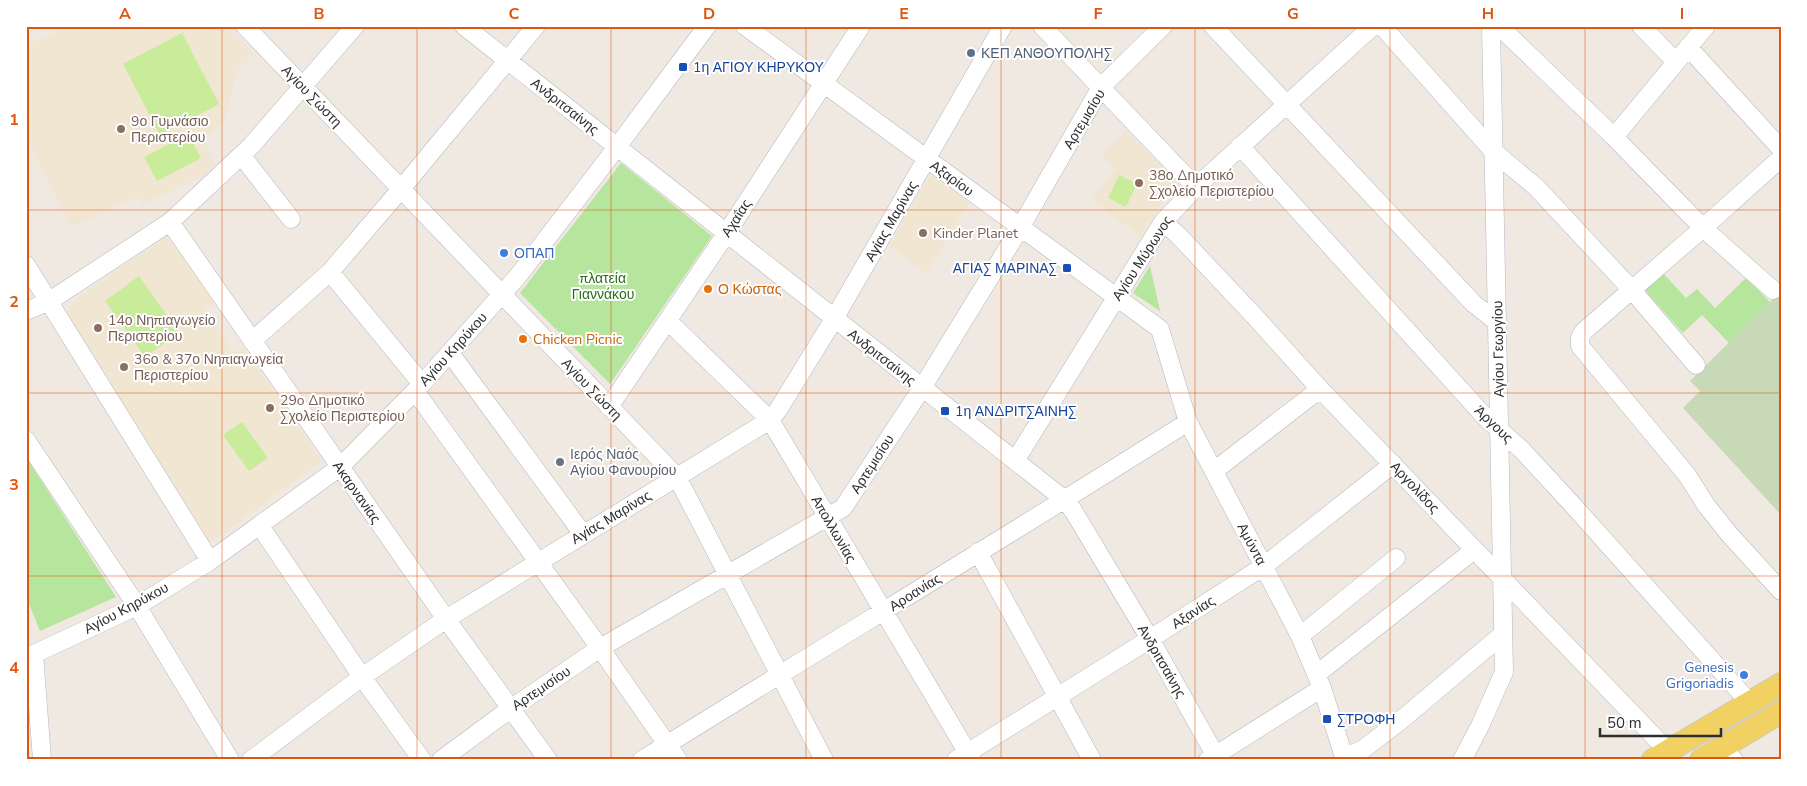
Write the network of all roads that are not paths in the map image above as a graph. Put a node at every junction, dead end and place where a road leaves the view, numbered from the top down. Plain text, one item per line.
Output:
1 (245, 26) edge
2 (355, 26) edge
3 (464, 26) edge
4 (536, 26) edge
5 (707, 26) edge
6 (745, 26) edge
7 (861, 26) edge
8 (1003, 26) edge
9 (1042, 26) edge
10 (1163, 26) edge
11 (1213, 26) edge
12 (1373, 26) edge
13 (1382, 26) edge
14 (1491, 26) edge
15 (1499, 26) edge
16 (1641, 26) edge
17 (1706, 26) edge
18 (1688, 47) junction
19 (508, 61) junction
20 (1676, 62) junction
21 (823, 83) junction
22 (303, 87) junction
23 (1101, 87) junction
24 (1286, 104) junction
25 (1614, 137) junction
26 (1240, 146) junction
27 (617, 147) junction
28 (1781, 149) edge
29 (1494, 152) junction
30 (241, 155) junction
31 (1781, 158) edge
32 (927, 160) junction
33 (1196, 187) junction
34 (401, 189) junction
35 (291, 219) dead end
36 (170, 222) junction
37 (1163, 222) junction
38 (1020, 228) junction
39 (1703, 228) junction
40 (726, 234) junction
41 (26, 265) edge
42 (330, 272) junction
43 (1631, 289) junction
44 (1773, 290) dead end
45 (502, 295) junction
46 (1116, 297) junction
47 (48, 302) junction
48 (26, 311) edge
49 (834, 318) junction
50 (668, 321) junction
51 (1497, 322) junction
52 (1160, 329) joint
53 (252, 341) junction
54 (450, 353) junction
55 (1696, 365) dead end
56 (419, 388) junction
57 (922, 388) junction
58 (1320, 388) junction
59 (609, 407) junction
60 (770, 420) junction
61 (1188, 422) junction
62 (1499, 430) junction
63 (26, 440) edge
64 (1015, 461) junction
65 (1393, 464) junction
66 (340, 467) junction
67 (1214, 471) junction
68 (676, 477) junction
69 (1065, 500) junction
70 (827, 518) junction
71 (260, 526) junction
72 (583, 534) junction
73 (1474, 550) junction
74 (978, 552) junction
75 (1396, 558) dead end
76 (210, 561) junction
77 (538, 561) junction
78 (1264, 566) junction
79 (727, 574) junction
80 (1502, 578) junction
81 (1781, 591) edge
82 (137, 606) junction
83 (883, 612) junction
84 (446, 618) junction
85 (1503, 634) junction
86 (1300, 636) junction
87 (1150, 639) junction
88 (600, 648) junction
89 (30, 655) edge
90 (780, 675) junction
91 (362, 677) junction
92 (1320, 681) junction
93 (1781, 684) edge
94 (1058, 696) junction
95 (1749, 702) junction
96 (510, 709) junction
97 (1781, 712) edge
98 (666, 744) junction
99 (1728, 754) edge
100 (1660, 755) edge
101 (965, 757) edge
102 (1214, 758) edge
103 (1345, 758) edge
104 (42, 760) edge
105 (230, 760) edge
106 (251, 760) edge
107 (422, 760) edge
108 (441, 760) edge
109 (548, 760) edge
110 (642, 760) edge
111 (678, 760) edge
112 (824, 760) edge
113 (1092, 760) edge
114 (1462, 760) edge
115 (1701, 760) edge

1 - 22 street, Αγίου Σώστη
2 - 22 street
3 - 19 street, Ανδριτσαίνης
4 - 19 street
5 - 27 street, Αγίου Κηρύκου
6 - 21 street, Αξαρίου
7 - 21 street, Αχαΐας
8 - 32 street, Αγίας Μαρίνας
9 - 23 street
10 - 23 street, Αρτεμισίου
11 - 24 street
12 - 24 street, Αγίου Μύρωνος
13 - 29 street
14 - 29 street, Αγίου Γεωργίου
15 - 25 street
16 - 20 street
17 - 18 street
18 - 20 street
18 - 28 street
19 - 27 street, Ανδριτσαίνης
19 - 34 street
20 - 25 street
21 - 32 street, Αξαρίου
21 - 40 street, Αχαΐας
22 - 30 street
22 - 34 street, Αγίου Σώστη
23 - 33 street
23 - 38 street, Αρτεμισίου
24 - 26 street, Αγίου Μύρωνος
24 - 51 street
25 - 39 street
26 - 33 street, Αγίου Μύρωνος
26 - 62 street, Άργους
27 - 40 street, Ανδριτσαίνης
27 - 45 street, Αγίου Κηρύκου
29 - 43 street
29 - 51 street, Αγίου Γεωργίου
30 - 35 street
30 - 36 street
31 - 39 street
32 - 38 street, Αξαρίου
32 - 49 street, Αγίας Μαρίνας
33 - 37 street, Αγίου Μύρωνος
34 - 42 street
34 - 45 street, Αγίου Σώστη
36 - 47 street
36 - 53 street, Ακαρνανίας
37 - 46 street, Αγίου Μύρωνος
37 - 58 street, Αργολίδος
38 - 46 street, Αξαρίου
38 - 57 street, Αρτεμισίου
39 - 43 street
39 - 44 street
40 - 49 street, Ανδριτσαίνης
40 - 50 street, Αχαΐας
41 - 47 street
42 - 53 street
42 - 56 street
43 - 55 street
43 - 81 street
45 - 54 street, Αγίου Κηρύκου
45 - 59 street, Αγίου Σώστη
46 - 52 street, Αξαρίου
46 - 64 street, Αγίου Μύρωνος
47 - 48 street
47 - 76 street
49 - 57 street, Ανδριτσαίνης
49 - 60 street, Αγίας Μαρίνας
50 - 59 street, Αχαΐας
50 - 60 street, Απολλωνίας
51 - 62 street, Αγίου Γεωργίου
52 - 61 street, Αμύντα
53 - 66 street, Ακαρνανίας
54 - 56 street, Αγίου Κηρύκου
54 - 72 street
56 - 66 street, Αγίου Κηρύκου
56 - 77 street
57 - 64 street, Ανδριτσαίνης
57 - 70 street, Αρτεμισίου
58 - 65 street, Αργολίδος
58 - 67 street
59 - 68 street, Αγίου Σώστη
60 - 68 street, Αγίας Μαρίνας
60 - 70 street, Απολλωνίας
61 - 67 street, Αμύντα
61 - 69 street, Αροανίας
62 - 80 street, Αγίου Γεωργίου
62 - 95 street, Άργους
63 - 82 street
64 - 69 street, Ανδριτσαίνης
65 - 73 street, Αργολίδος
65 - 78 street, Αξανίας
66 - 71 street, Αγίου Κηρύκου
66 - 84 street, Ακαρνανίας
67 - 78 street, Αμύντα
68 - 72 street, Αγίας Μαρίνας
68 - 79 street, Αγίου Σώστη
69 - 74 street, Αροανίας
69 - 87 street, Ανδριτσαίνης
70 - 79 street, Αρτεμισίου
70 - 83 street, Απολλωνίας
71 - 76 street, Αγίου Κηρύκου
71 - 91 street
72 - 77 street, Αγίας Μαρίνας
73 - 80 street, Αργολίδος
73 - 92 street
74 - 83 street, Αροανίας
74 - 94 street
75 - 86 street
76 - 82 street, Αγίου Κηρύκου
77 - 84 street, Αγίας Μαρίνας
77 - 88 street
78 - 86 street, Αμύντα
78 - 87 street, Αξανίας
79 - 88 street, Αρτεμισίου
79 - 90 street, Αγίου Σώστη
80 - 85 street, Αγίου Γεωργίου
80 - 100 street, Αργολίδος
82 - 89 street, Αγίου Κηρύκου
82 - 105 street
83 - 90 street, Αροανίας
83 - 101 street, Απολλωνίας
84 - 91 street, Αγίας Μαρίνας
84 - 96 street, Ακαρνανίας
85 - 103 street
85 - 114 street, Αγίου Γεωργίου
86 - 92 street, Αμύντα
87 - 94 street, Αξανίας
87 - 102 street, Ανδριτσαίνης
88 - 96 street, Αρτεμισίου
88 - 98 street
89 - 104 street
90 - 98 street, Αροανίας
90 - 112 street, Αγίου Σώστη
91 - 106 street, Αγίας Μαρίνας
91 - 107 street
92 - 102 street
92 - 103 street, Αμύντα
93 - 95 main road
94 - 101 street, Αξανίας
94 - 113 street
95 - 100 main road
96 - 108 street, Αρτεμισίου
96 - 109 street, Ακαρνανίας
97 - 99 main road
98 - 110 street, Αροανίας
98 - 111 street
99 - 115 main road

